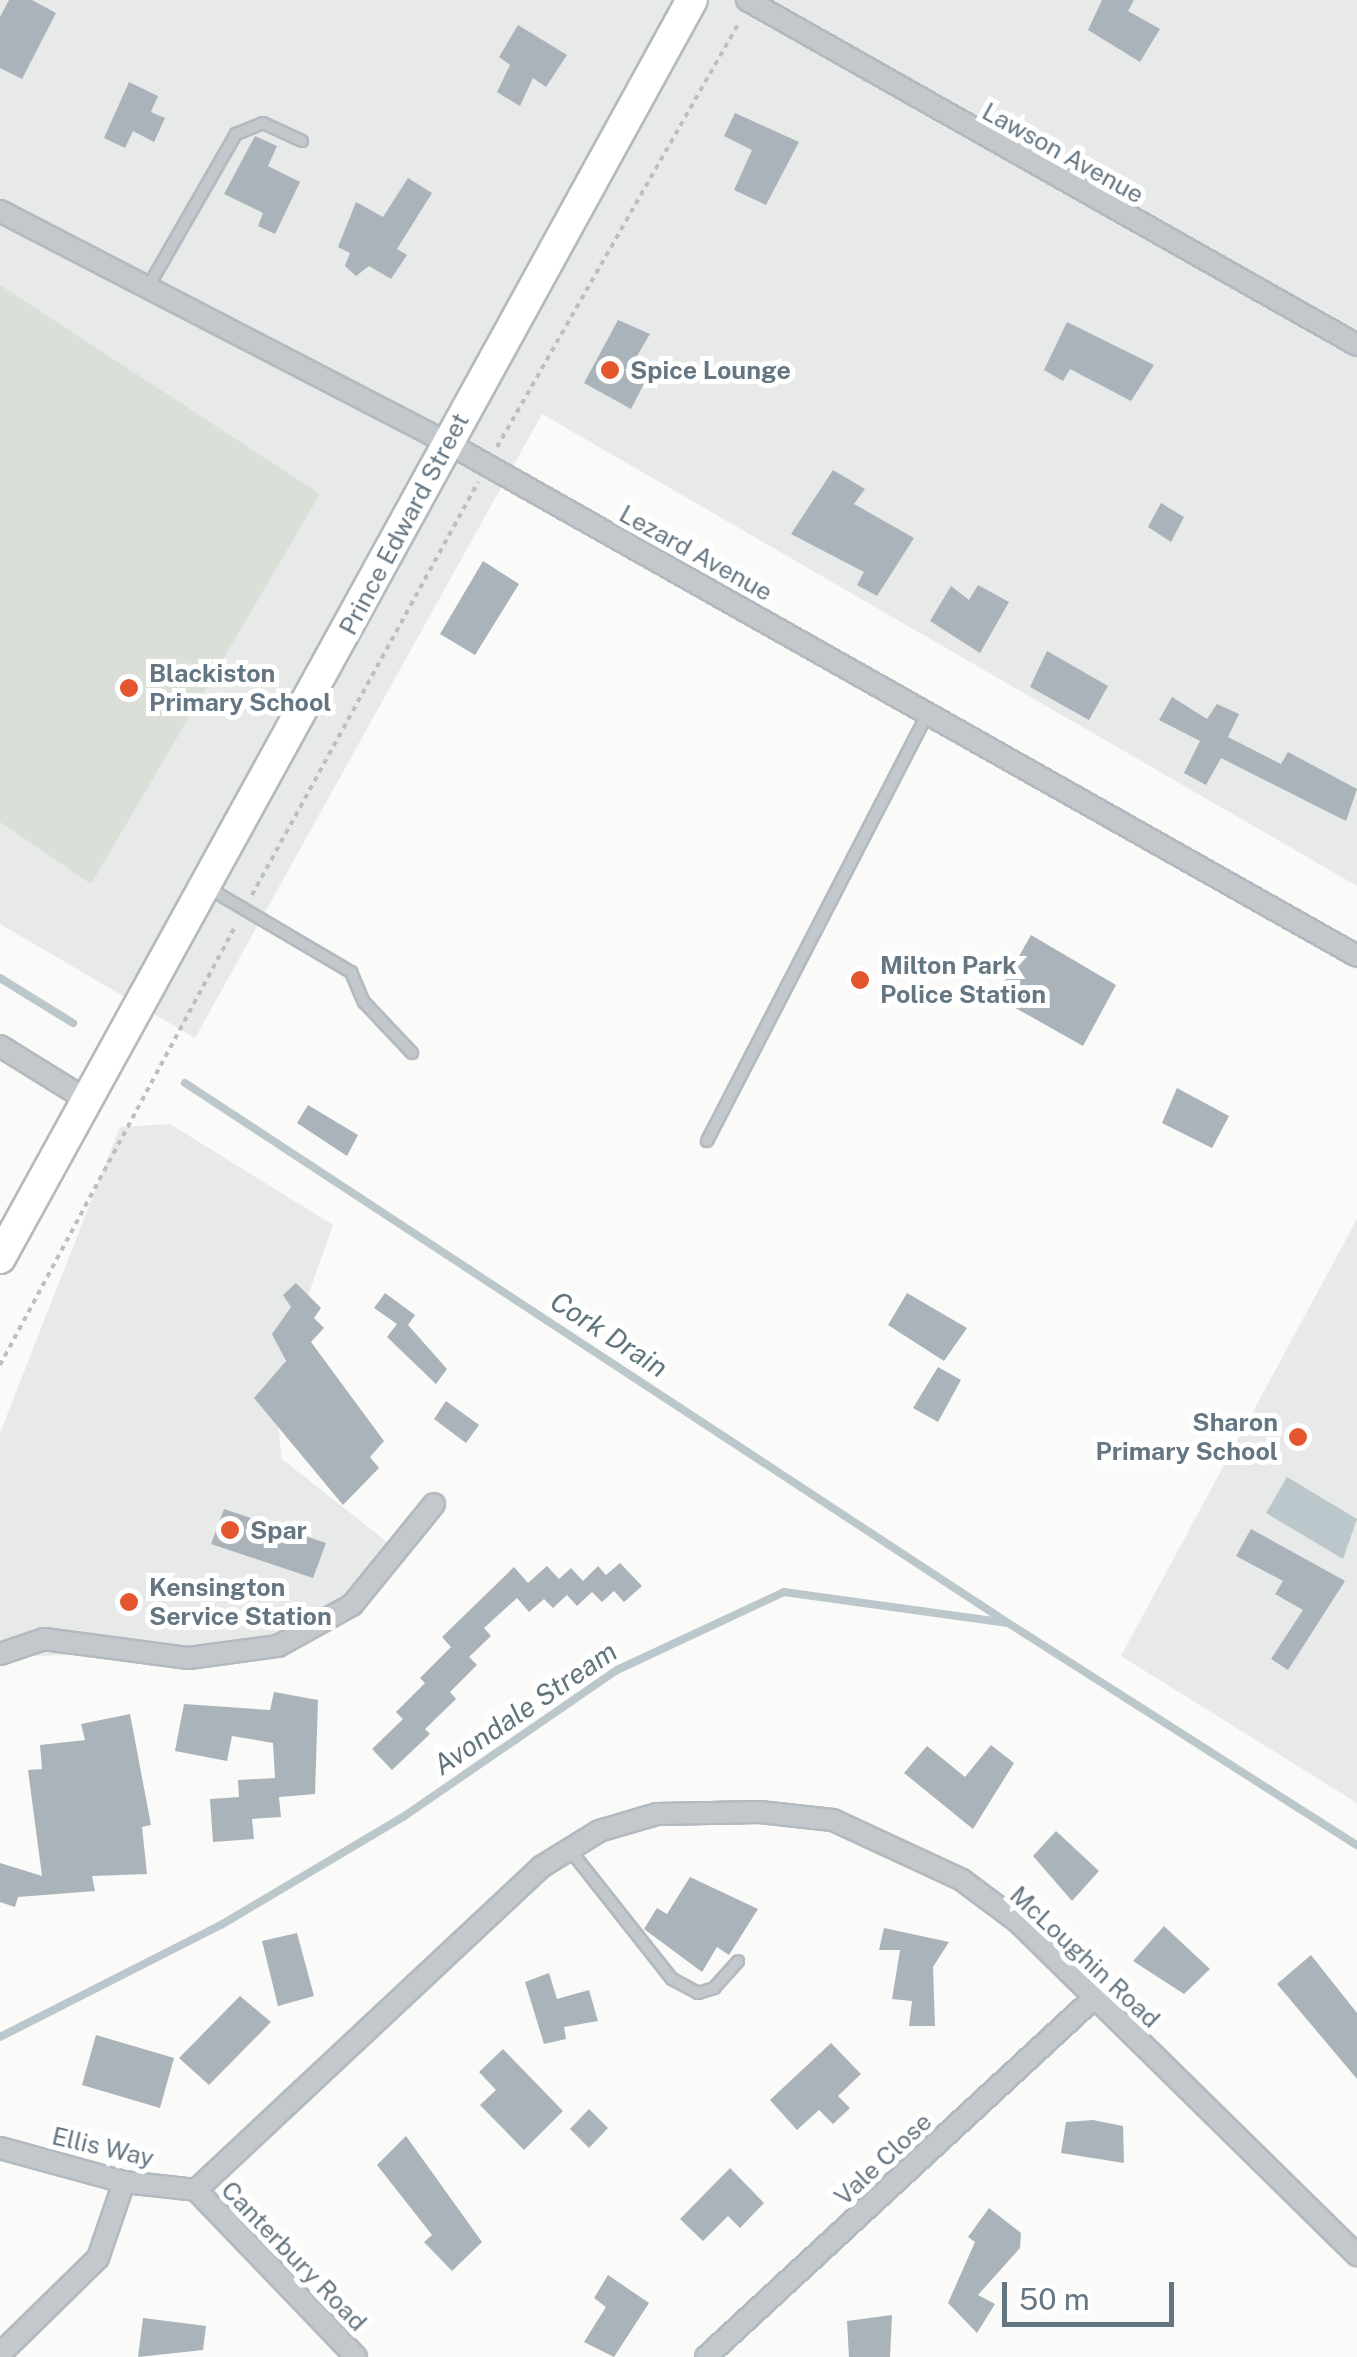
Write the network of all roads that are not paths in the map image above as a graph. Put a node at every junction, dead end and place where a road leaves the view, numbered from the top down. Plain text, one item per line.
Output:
1 (692, 0) edge
2 (749, 1) edge
3 (302, 140) dead end
4 (0, 211) edge
5 (147, 288) junction
6 (1357, 346) edge
7 (446, 442) junction
8 (928, 711) junction
9 (209, 888) junction
10 (1357, 956) edge
11 (0, 1046) edge
12 (412, 1053) dead end
13 (87, 1100) junction
14 (707, 1141) dead end
15 (0, 1258) edge
16 (434, 1504) dead end
17 (0, 1654) edge
18 (569, 1850) junction
19 (738, 1961) dead end
20 (1094, 1998) junction
21 (0, 2148) edge
22 (124, 2182) junction
23 (196, 2190) junction
24 (1357, 2256) edge
25 (0, 2354) edge
26 (356, 2357) edge
27 (706, 2357) edge

1 - 7 main road, Prince Edward Street
2 - 6 street, Lawson Avenue
3 - 5 lane
4 - 5 street, Lezard Avenue
5 - 7 street, Lezard Avenue
7 - 8 street, Lezard Avenue
7 - 9 main road, Prince Edward Street
8 - 10 street, Lezard Avenue
8 - 14 lane
9 - 12 lane
9 - 13 main road, Prince Edward Street
11 - 13 street
13 - 15 main road, Prince Edward Street
16 - 17 street
18 - 19 lane
18 - 20 street, McLoughin Road
18 - 23 street, McLoughin Road
20 - 24 street, McLoughin Road
20 - 27 street, Vale Close
21 - 22 street, Ellis Way
22 - 23 street, Ellis Way
22 - 25 street
23 - 26 street, Canterbury Road

